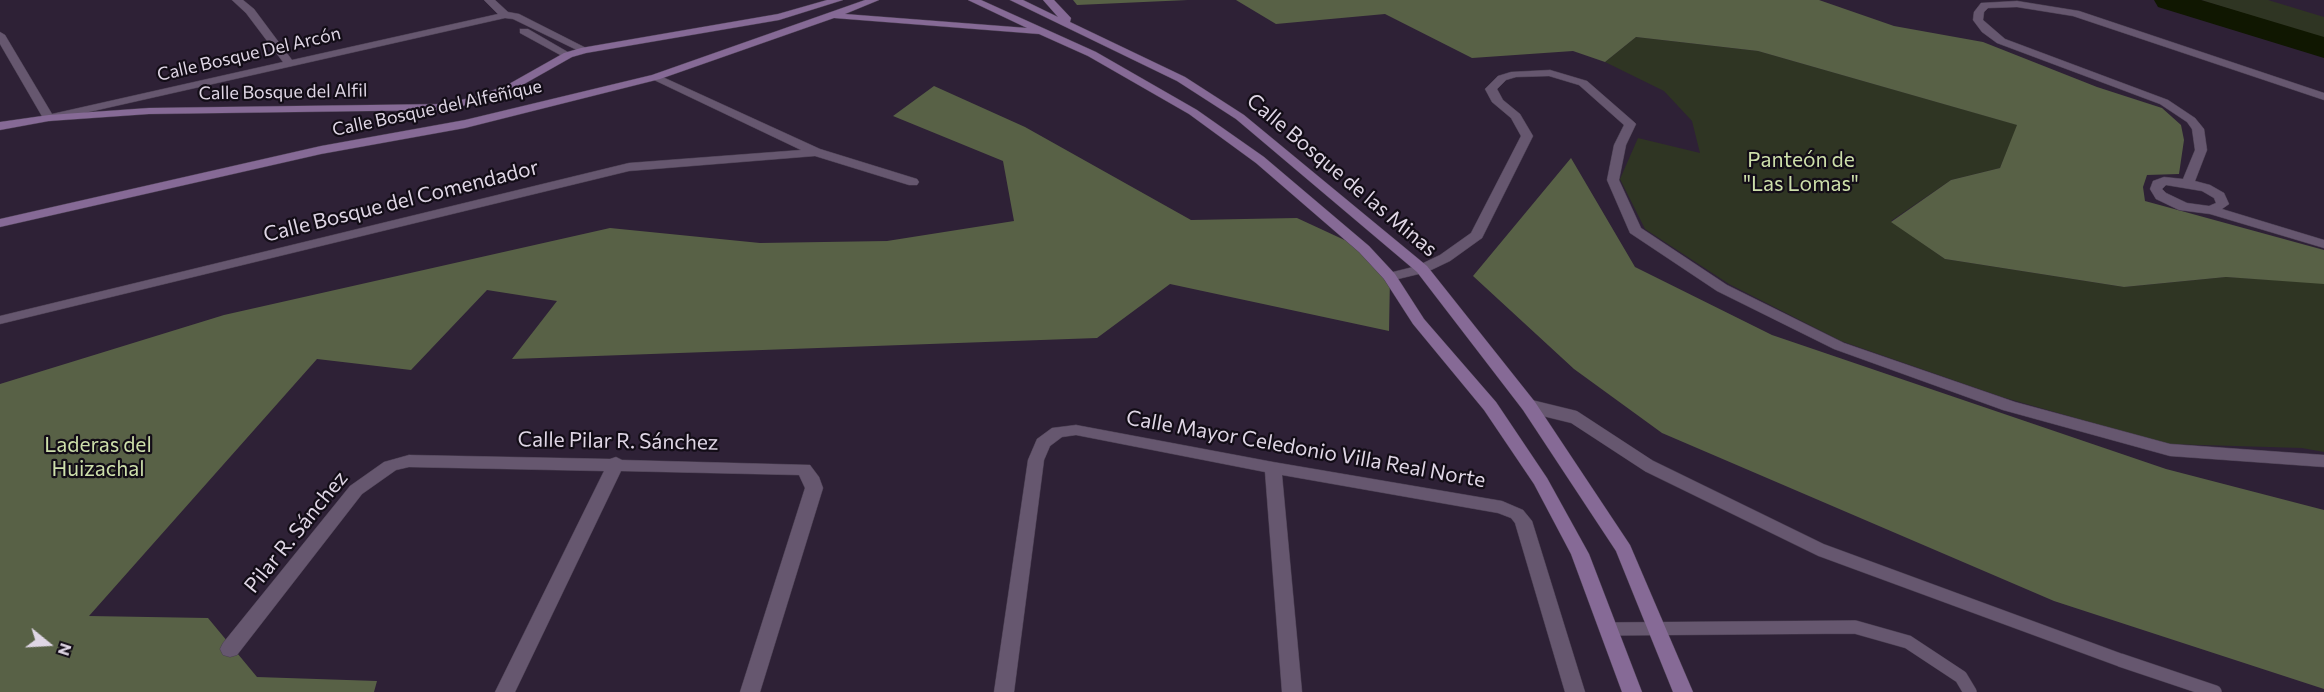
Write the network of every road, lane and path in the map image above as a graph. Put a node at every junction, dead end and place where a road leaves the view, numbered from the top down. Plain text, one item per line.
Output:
1 (237, 0) edge
2 (489, 0) edge
3 (838, 0) edge
4 (874, 0) edge
5 (973, 0) edge
6 (1015, 0) edge
7 (1048, 0) edge
8 (814, 3) edge
9 (251, 5) edge
10 (505, 15) junction
11 (833, 16) junction
12 (1073, 27) junction
13 (711, 29) junction
14 (1047, 33) junction
15 (0, 35) edge
16 (585, 50) junction
17 (726, 53) junction
18 (568, 55) junction
19 (289, 63) junction
20 (656, 77) junction
21 (513, 86) junction
22 (2291, 86) junction
23 (2324, 91) edge
24 (2324, 97) edge
25 (536, 106) junction
26 (49, 118) junction
27 (0, 126) edge
28 (816, 152) junction
29 (913, 182) dead end
30 (2188, 183) junction
31 (2211, 210) junction
32 (0, 223) edge
33 (2324, 244) edge
34 (1422, 269) junction
35 (1390, 277) junction
36 (0, 320) edge
37 (1528, 406) junction
38 (409, 461) joint
39 (2324, 461) edge
40 (616, 463) junction
41 (1273, 468) junction
42 (1658, 628) junction
43 (1610, 629) junction
44 (230, 649) dead end
45 (505, 692) edge
46 (750, 692) edge
47 (1004, 692) edge
48 (1292, 692) edge
49 (1575, 692) edge
50 (1632, 692) edge
51 (1683, 692) edge
52 (1970, 692) edge
53 (2216, 692) edge

1 - 9 street
2 - 10 street
3 - 8 main road, Calle Bosque del Alfeñique
4 - 11 main road, Calle Bosque del Alfeñique
5 - 14 main road, Calle Bosque de las Minas
6 - 12 main road, Calle Bosque de las Minas
7 - 12 main road
8 - 11 main road
8 - 13 main road, Calle Bosque del Alfeñique
9 - 19 street
10 - 16 street
10 - 18 street
10 - 19 street, Calle Bosque Del Arcón
11 - 14 main road
11 - 17 main road, Calle Bosque del Alfeñique
12 - 34 main road, Calle Bosque de las Minas
13 - 16 main road, Calle Bosque del Alfeñique
13 - 17 main road
14 - 35 main road, Calle Bosque de las Minas
15 - 26 street
16 - 18 main road, Calle Bosque del Alfeñique
17 - 20 main road, Calle Bosque del Alfeñique
18 - 21 main road, Calle Bosque del Alfeñique
19 - 26 street, Calle Bosque Del Arcón
20 - 25 main road, Calle Bosque del Alfeñique
20 - 28 street
21 - 25 main road
21 - 26 main road, Calle Bosque del Alfil
22 - 23 street
22 - 24 street
22 - 30 street
25 - 32 main road, Calle Bosque del Alfeñique
26 - 27 main road, Calle Bosque Del Arcón
28 - 29 street
28 - 36 street, Calle Bosque del Comendador
30 - 31 street
30 - 31 street
31 - 33 street
34 - 35 street
34 - 37 main road, Calle Bosque de las Minas
34 - 39 street
35 - 43 main road, Calle Bosque de las Minas
37 - 42 main road, Calle Bosque de las Minas
37 - 53 lane
38 - 40 street, Calle Pilar R. Sánchez
38 - 44 street, Pilar R. Sánchez
40 - 45 street
40 - 46 street, Calle Pilar R. Sánchez
41 - 47 street, Calle Mayor Celedonio Villa Real Norte
41 - 48 street
41 - 49 street, Calle Mayor Celedonio Villa Real Norte
42 - 43 lane
42 - 51 main road, Calle Bosque de las Minas
42 - 52 lane
43 - 50 main road, Calle Bosque de las Minas

